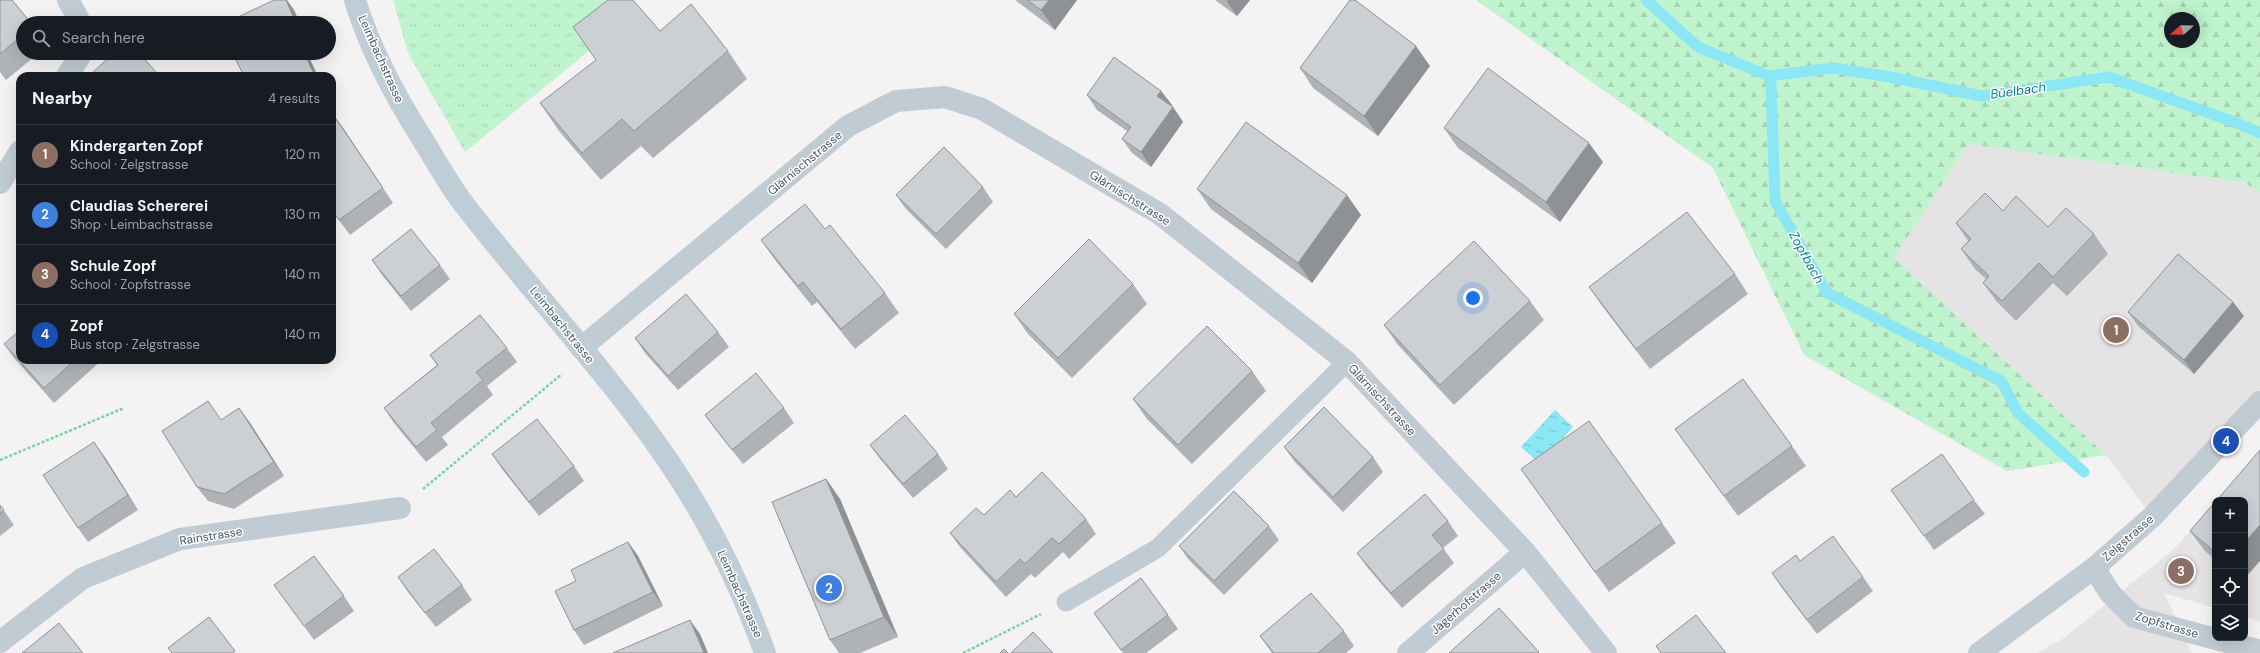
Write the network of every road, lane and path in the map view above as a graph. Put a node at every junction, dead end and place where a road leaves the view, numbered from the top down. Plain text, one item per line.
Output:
1 (68, 0) edge
2 (355, 0) edge
3 (76, 16) edge
4 (77, 60) edge
5 (70, 72) edge
6 (16, 157) edge
7 (0, 183) edge
8 (581, 348) junction
9 (1347, 362) junction
10 (566, 371) dead end
11 (2260, 402) edge
12 (124, 408) dead end
13 (0, 460) edge
14 (400, 508) joint
15 (1525, 552) junction
16 (2094, 568) junction
17 (1066, 602) joint
18 (0, 642) edge
19 (2260, 651) edge
20 (765, 653) edge
21 (963, 653) edge
22 (1408, 653) edge
23 (1606, 653) edge
24 (1979, 653) edge

1 - 3 street
2 - 8 street, Leimbachstrasse
4 - 5 street
6 - 7 street
8 - 9 street, Glärnischstrasse
8 - 20 street, Leimbachstrasse
9 - 15 street, Glärnischstrasse
9 - 17 lane
10 - 14 path
11 - 16 street, Zelgstrasse
12 - 13 path
14 - 18 street, Rainstrasse
15 - 22 street, Jägerhofstrasse
15 - 23 street, Glärnischstrasse
16 - 19 street, Zopfstrasse
16 - 24 street, Zelgstrasse
17 - 21 path

